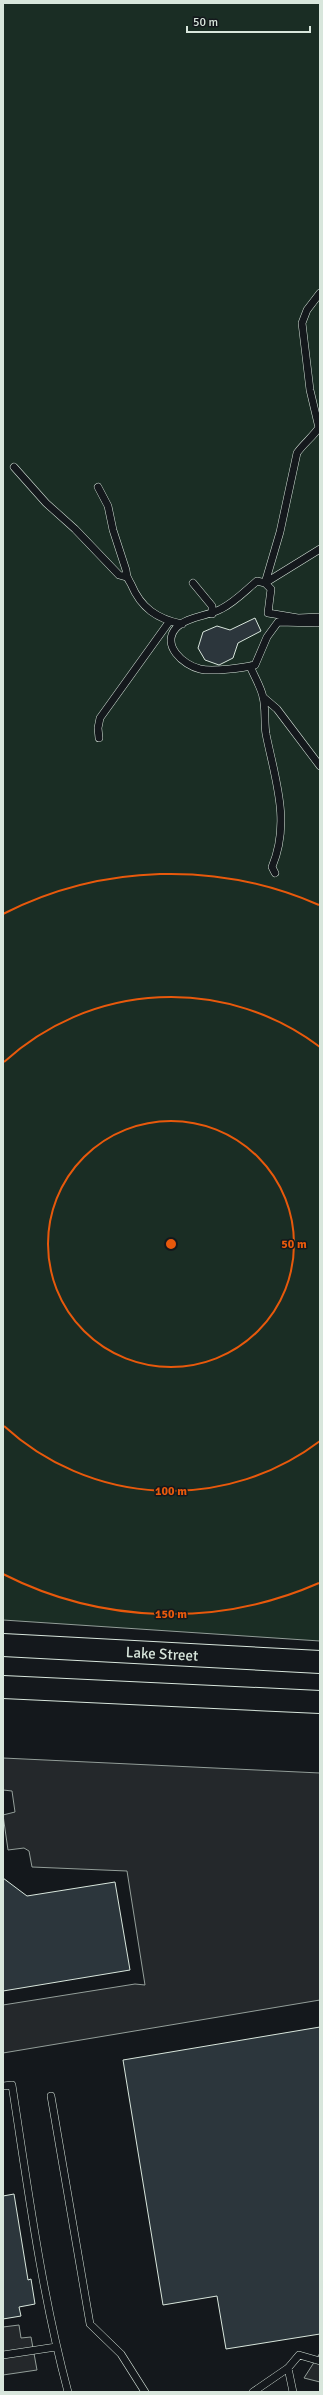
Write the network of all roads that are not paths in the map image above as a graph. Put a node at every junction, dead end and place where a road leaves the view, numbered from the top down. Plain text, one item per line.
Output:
1 (320, 293) edge
2 (319, 427) edge
3 (14, 467) dead end
4 (98, 487) dead end
5 (320, 549) edge
6 (126, 577) junction
7 (265, 582) junction
8 (193, 583) dead end
9 (212, 614) junction
10 (320, 618) edge
11 (169, 622) junction
12 (182, 624) junction
13 (250, 666) junction
14 (263, 697) junction
15 (99, 738) dead end
16 (320, 766) edge
17 (275, 873) dead end
18 (3, 1645) edge
19 (320, 1662) edge
20 (3, 1687) edge
21 (320, 1702) edge
22 (3, 2086) edge
23 (51, 2096) dead end
24 (56, 2346) junction
25 (3, 2355) edge
26 (320, 2361) edge
27 (288, 2368) junction
28 (68, 2392) edge
29 (145, 2392) edge
30 (253, 2392) edge
31 (293, 2392) edge

1 - 2 lane
2 - 7 lane
3 - 6 lane
4 - 6 lane
5 - 7 lane
6 - 11 lane
7 - 9 lane
7 - 10 lane
8 - 9 lane
9 - 12 lane
10 - 13 lane
11 - 12 lane
11 - 15 lane
12 - 13 lane
13 - 14 lane
14 - 16 lane
14 - 17 lane
18 - 19 main road, Lake Street
20 - 21 main road
22 - 24 lane
23 - 29 lane
24 - 25 lane
24 - 28 lane
26 - 27 lane
27 - 30 lane
27 - 31 lane

